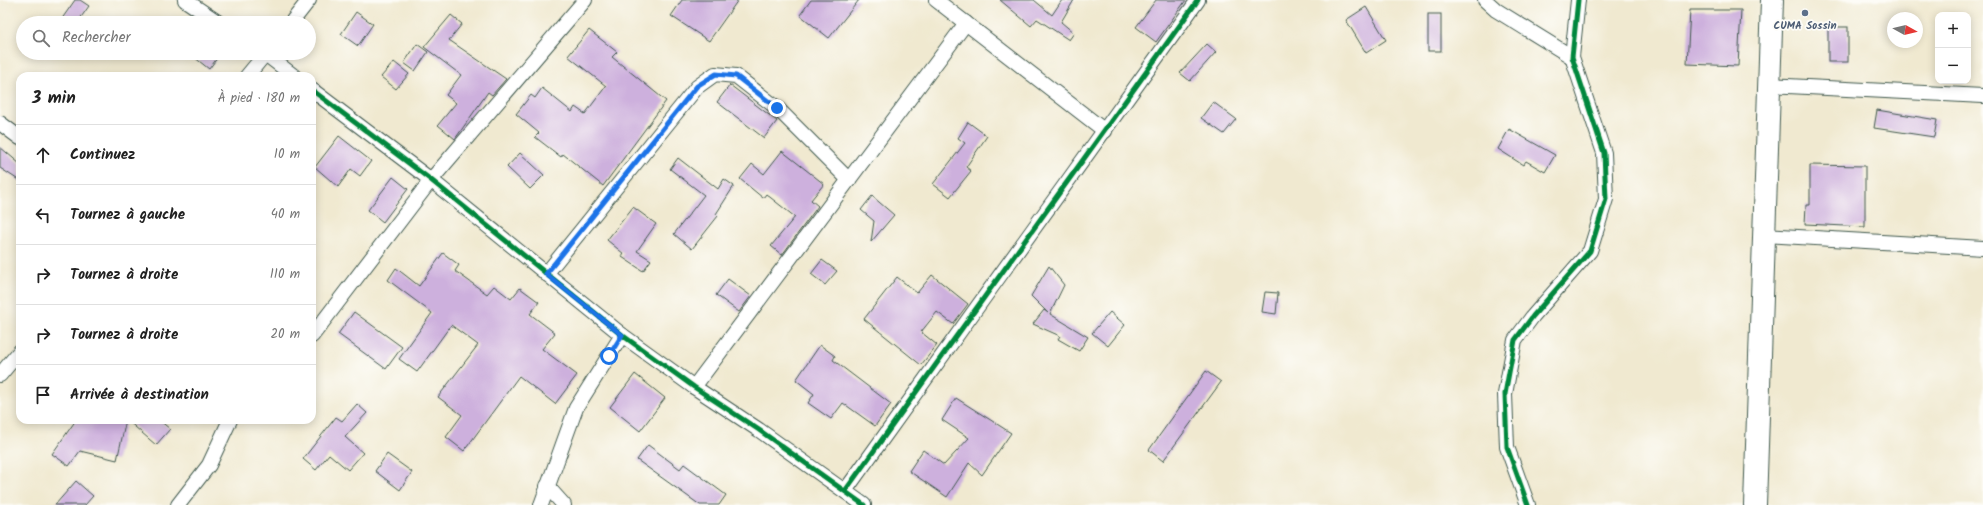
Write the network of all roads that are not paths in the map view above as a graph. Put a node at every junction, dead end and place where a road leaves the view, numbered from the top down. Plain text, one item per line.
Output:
1 (185, 0) edge
2 (309, 0) edge
3 (585, 0) edge
4 (936, 0) edge
5 (1198, 0) edge
6 (1485, 0) edge
7 (1578, 0) edge
8 (1772, 1) edge
9 (209, 16) edge
10 (296, 16) edge
11 (966, 23) junction
12 (1572, 57) junction
13 (260, 60) edge
14 (274, 60) edge
15 (250, 72) edge
16 (289, 72) edge
17 (1769, 85) junction
18 (316, 93) edge
19 (1983, 96) edge
20 (0, 124) edge
21 (1105, 131) junction
22 (16, 135) edge
23 (431, 180) junction
24 (849, 180) junction
25 (1765, 235) junction
26 (1983, 248) edge
27 (546, 274) junction
28 (316, 331) edge
29 (622, 335) junction
30 (16, 356) edge
31 (0, 375) edge
32 (694, 387) junction
33 (228, 424) edge
34 (547, 486) junction
35 (845, 491) junction
36 (178, 505) edge
37 (541, 505) edge
38 (564, 505) edge
39 (864, 505) edge
40 (1528, 505) edge
41 (1754, 505) edge

1 - 9 street
2 - 10 street
3 - 23 street
4 - 11 street
5 - 21 street
6 - 12 street
7 - 12 street
8 - 17 main road
11 - 21 street
11 - 24 street
12 - 40 street
13 - 15 street
14 - 16 street
17 - 19 street
17 - 25 main road
18 - 23 street
20 - 22 street
21 - 35 street
23 - 27 street
23 - 28 street
24 - 27 street
24 - 32 street
25 - 26 street
25 - 41 main road
27 - 29 street
29 - 32 street
29 - 34 street
30 - 31 street
32 - 35 street
33 - 36 street
34 - 37 street
34 - 38 street
35 - 39 street

